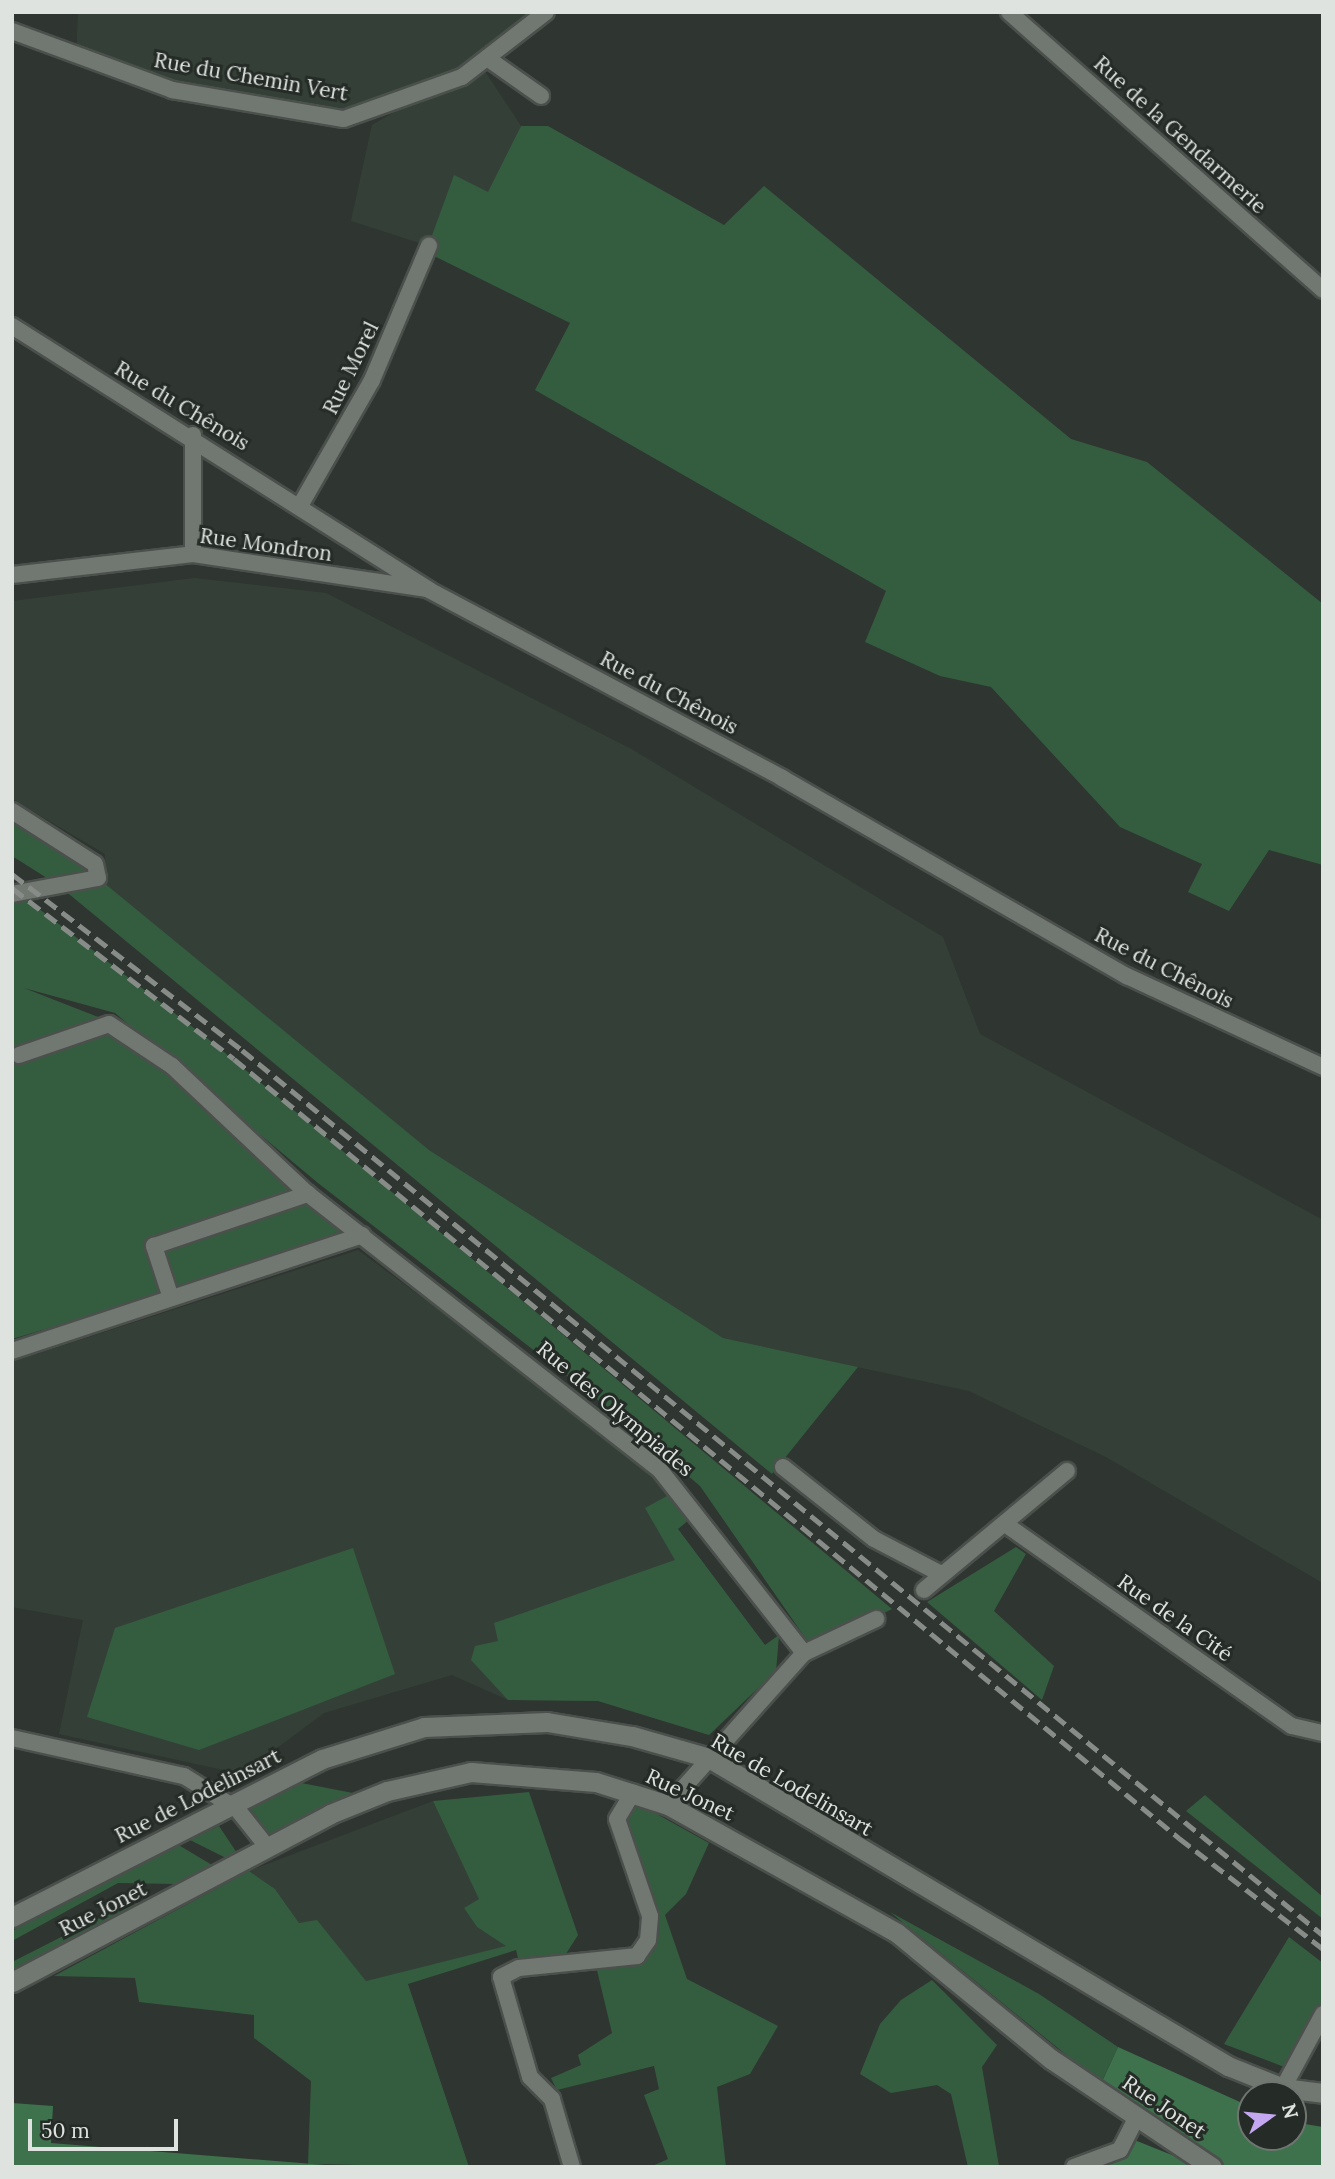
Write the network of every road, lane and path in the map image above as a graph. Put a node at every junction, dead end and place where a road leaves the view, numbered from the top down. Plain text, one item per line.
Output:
1 (546, 12) edge
2 (1009, 12) edge
3 (12, 32) edge
4 (487, 58) junction
5 (541, 96) dead end
6 (429, 246) dead end
7 (1323, 290) edge
8 (12, 326) edge
9 (193, 435) junction
10 (301, 504) junction
11 (193, 554) junction
12 (12, 575) edge
13 (429, 590) junction
14 (12, 811) edge
15 (12, 894) edge
16 (19, 1055) dead end
17 (1323, 1067) edge
18 (308, 1194) junction
19 (362, 1235) junction
20 (170, 1295) junction
21 (12, 1351) edge
22 (783, 1468) dead end
23 (1067, 1471) dead end
24 (1008, 1526) junction
25 (941, 1574) junction
26 (924, 1590) dead end
27 (876, 1619) dead end
28 (804, 1653) junction
29 (1323, 1733) edge
30 (12, 1738) edge
31 (709, 1758) junction
32 (634, 1792) junction
33 (228, 1804) junction
34 (668, 1805) junction
35 (268, 1848) junction
36 (12, 1917) edge
37 (12, 1982) edge
38 (1323, 2014) edge
39 (1266, 2081) edge
40 (1287, 2081) edge
41 (1137, 2117) junction
42 (1208, 2164) edge
43 (572, 2167) edge
44 (1074, 2167) edge

1 - 4 street, Rue du Chemin Vert
2 - 7 street, Rue de la Gendarmerie
3 - 4 street, Rue du Chemin Vert
4 - 5 street
6 - 10 street, Rue Morel
8 - 9 street, Rue du Chênois
9 - 10 street, Rue du Chênois
9 - 11 street
10 - 13 street, Rue du Chênois
11 - 12 street, Rue Mondron
11 - 13 street, Rue Mondron
13 - 17 street, Rue du Chênois
14 - 15 street
16 - 18 street, Rue des Olympiades
18 - 19 street, Rue des Olympiades
18 - 20 street
19 - 20 street
19 - 28 street, Rue des Olympiades
20 - 21 street
22 - 25 street
23 - 24 street
24 - 25 street
24 - 29 street, Rue de la Cité
25 - 26 street
27 - 28 street
28 - 31 street
30 - 33 street
31 - 33 street, Rue de Lodelinsart
31 - 34 street
31 - 39 street, Rue de Lodelinsart
32 - 34 street, Rue Jonet
32 - 35 street, Rue Jonet
32 - 43 street
33 - 35 street
33 - 36 street, Rue de Lodelinsart
34 - 41 street, Rue Jonet
35 - 37 street, Rue Jonet
38 - 40 street
41 - 42 street, Rue Jonet
41 - 44 street

